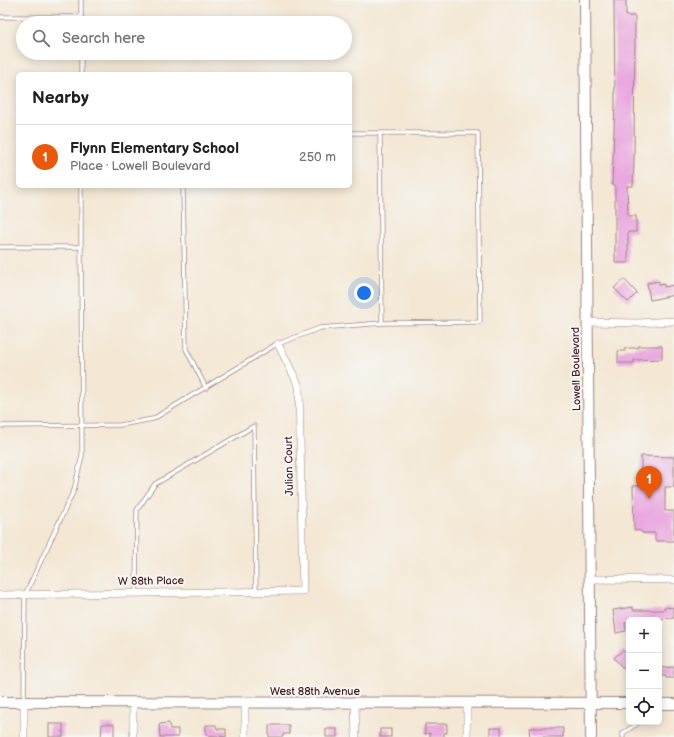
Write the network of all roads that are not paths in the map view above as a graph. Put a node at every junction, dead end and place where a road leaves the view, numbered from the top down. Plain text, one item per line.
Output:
1 (81, 0) edge
2 (585, 0) edge
3 (81, 16) edge
4 (0, 17) edge
5 (16, 17) edge
6 (81, 60) edge
7 (81, 72) edge
8 (352, 133) edge
9 (380, 133) junction
10 (81, 188) edge
11 (183, 188) edge
12 (0, 247) edge
13 (81, 247) junction
14 (674, 321) edge
15 (587, 322) junction
16 (382, 323) junction
17 (278, 344) junction
18 (206, 388) junction
19 (0, 426) edge
20 (81, 426) junction
21 (590, 579) junction
22 (674, 580) edge
23 (303, 591) joint
24 (136, 592) junction
25 (256, 592) junction
26 (0, 595) edge
27 (26, 595) junction
28 (0, 702) edge
29 (24, 702) junction
30 (133, 703) junction
31 (244, 703) junction
32 (355, 703) junction
33 (467, 703) junction
34 (590, 703) junction
35 (626, 703) edge
36 (662, 704) edge
37 (674, 704) edge
38 (636, 725) edge
39 (24, 737) edge
40 (134, 737) edge
41 (245, 737) edge
42 (356, 737) edge
43 (467, 737) edge
44 (591, 737) edge
45 (623, 737) edge

1 - 3 lane
2 - 15 street, Lowell Boulevard
4 - 5 lane
6 - 7 lane
8 - 9 lane
9 - 16 lane
9 - 16 lane
10 - 13 lane
11 - 18 lane
12 - 13 lane
13 - 20 lane
14 - 15 street
15 - 21 street, Lowell Boulevard
16 - 17 lane
17 - 18 lane
17 - 23 street, Julian Court
18 - 20 lane
19 - 20 lane
20 - 27 lane
21 - 22 street
21 - 34 street, Lowell Boulevard
23 - 25 street, W 88th Place
24 - 25 street, W 88th Place
24 - 25 lane
24 - 27 street, W 88th Place
26 - 27 street, W 88th Place
27 - 29 lane
28 - 29 street, West 88th Avenue
29 - 30 street, West 88th Avenue
29 - 39 street
30 - 31 street, West 88th Avenue
30 - 40 street
31 - 32 street, West 88th Avenue
31 - 41 street
32 - 33 street, West 88th Avenue
32 - 42 street
33 - 34 street, West 88th Avenue
33 - 43 street
34 - 35 street, West 88th Avenue
34 - 44 street, Lowell Boulevard
36 - 37 street
38 - 45 lane

